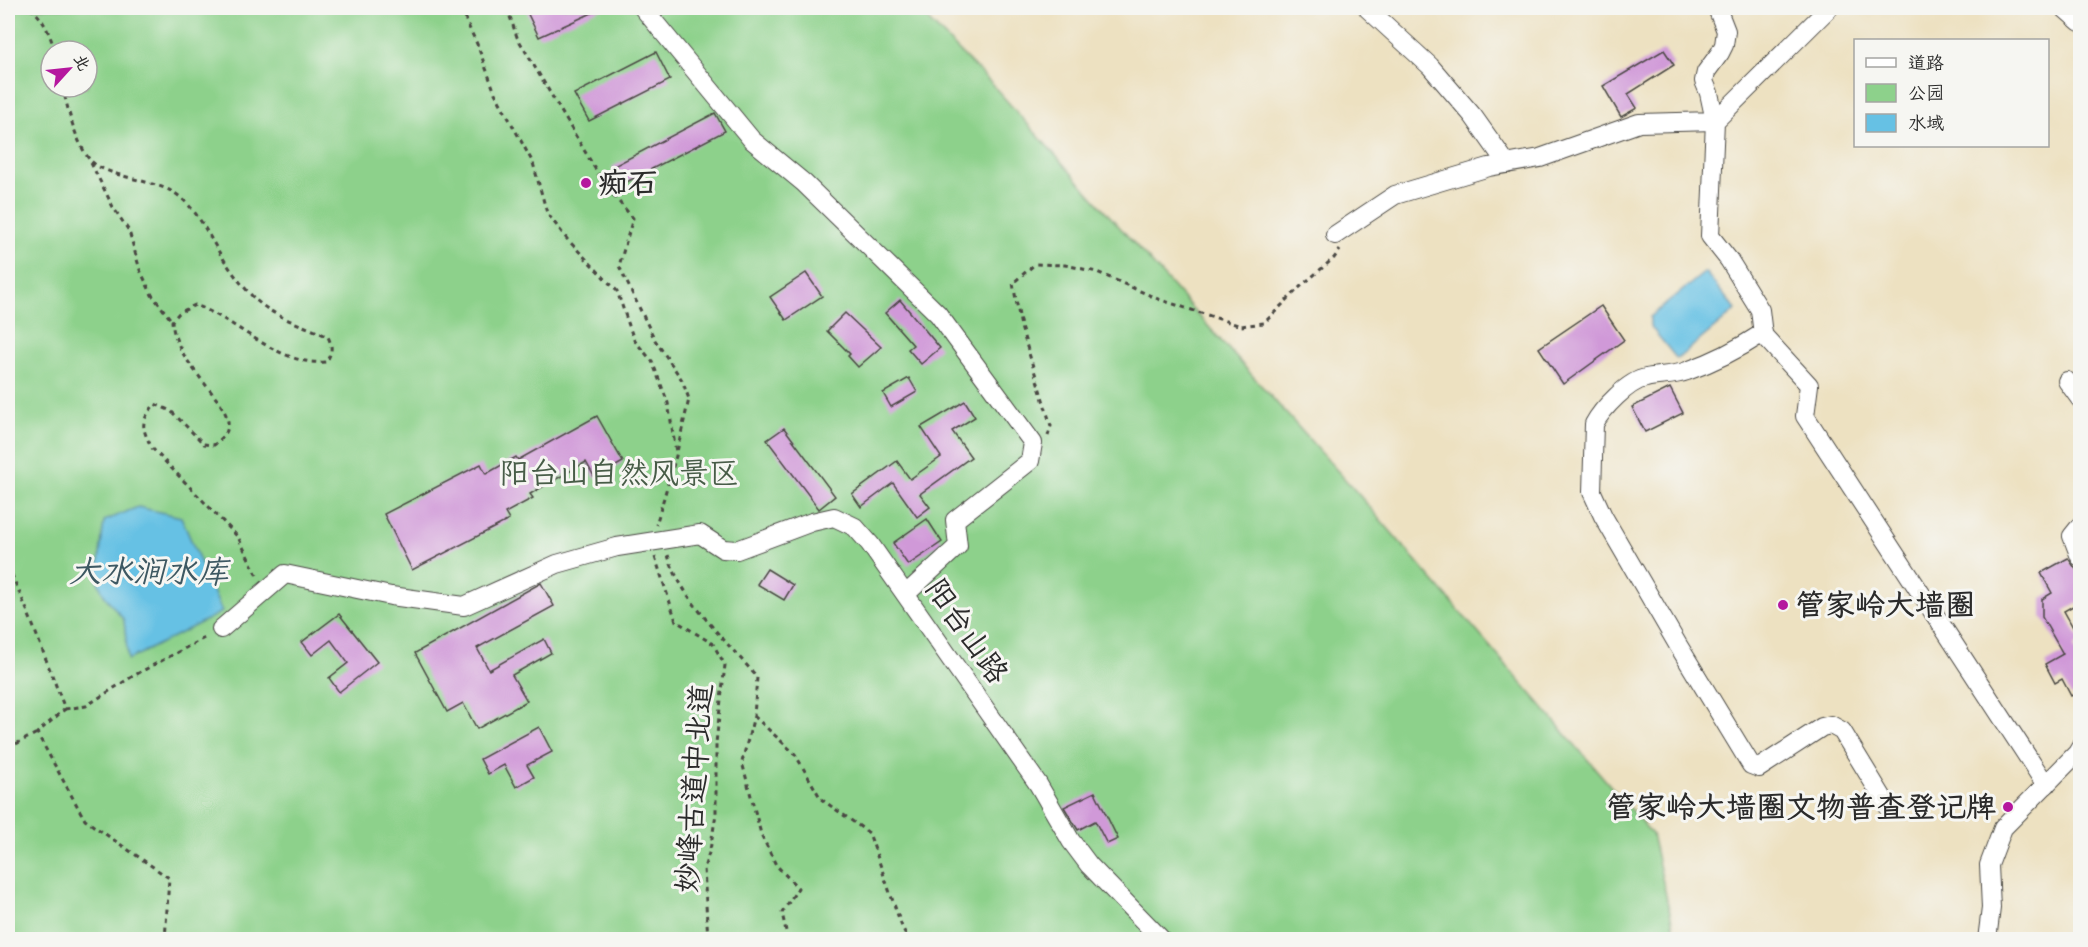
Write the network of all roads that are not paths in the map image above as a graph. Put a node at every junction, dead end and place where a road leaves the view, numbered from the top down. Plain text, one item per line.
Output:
1 (643, 8) edge
2 (1370, 8) edge
3 (1717, 8) edge
4 (1829, 8) edge
5 (2064, 8) edge
6 (2080, 22) edge
7 (1714, 122) junction
8 (1507, 164) junction
9 (1335, 236) dead end
10 (1763, 333) junction
11 (2067, 381) dead end
12 (2080, 399) edge
13 (2080, 526) edge
14 (2080, 557) edge
15 (906, 594) junction
16 (220, 629) road end
17 (2080, 748) edge
18 (2046, 785) junction
19 (1889, 808) dead end
20 (1162, 939) edge
21 (1987, 939) edge

1 - 15 street
2 - 8 street
3 - 7 street
4 - 7 street
5 - 6 street
7 - 8 street
7 - 10 street
8 - 9 street
10 - 18 street
10 - 19 street
11 - 12 street
13 - 14 street
15 - 16 street, 阳台山路
15 - 20 street, 阳台山路
17 - 18 street
18 - 21 street

